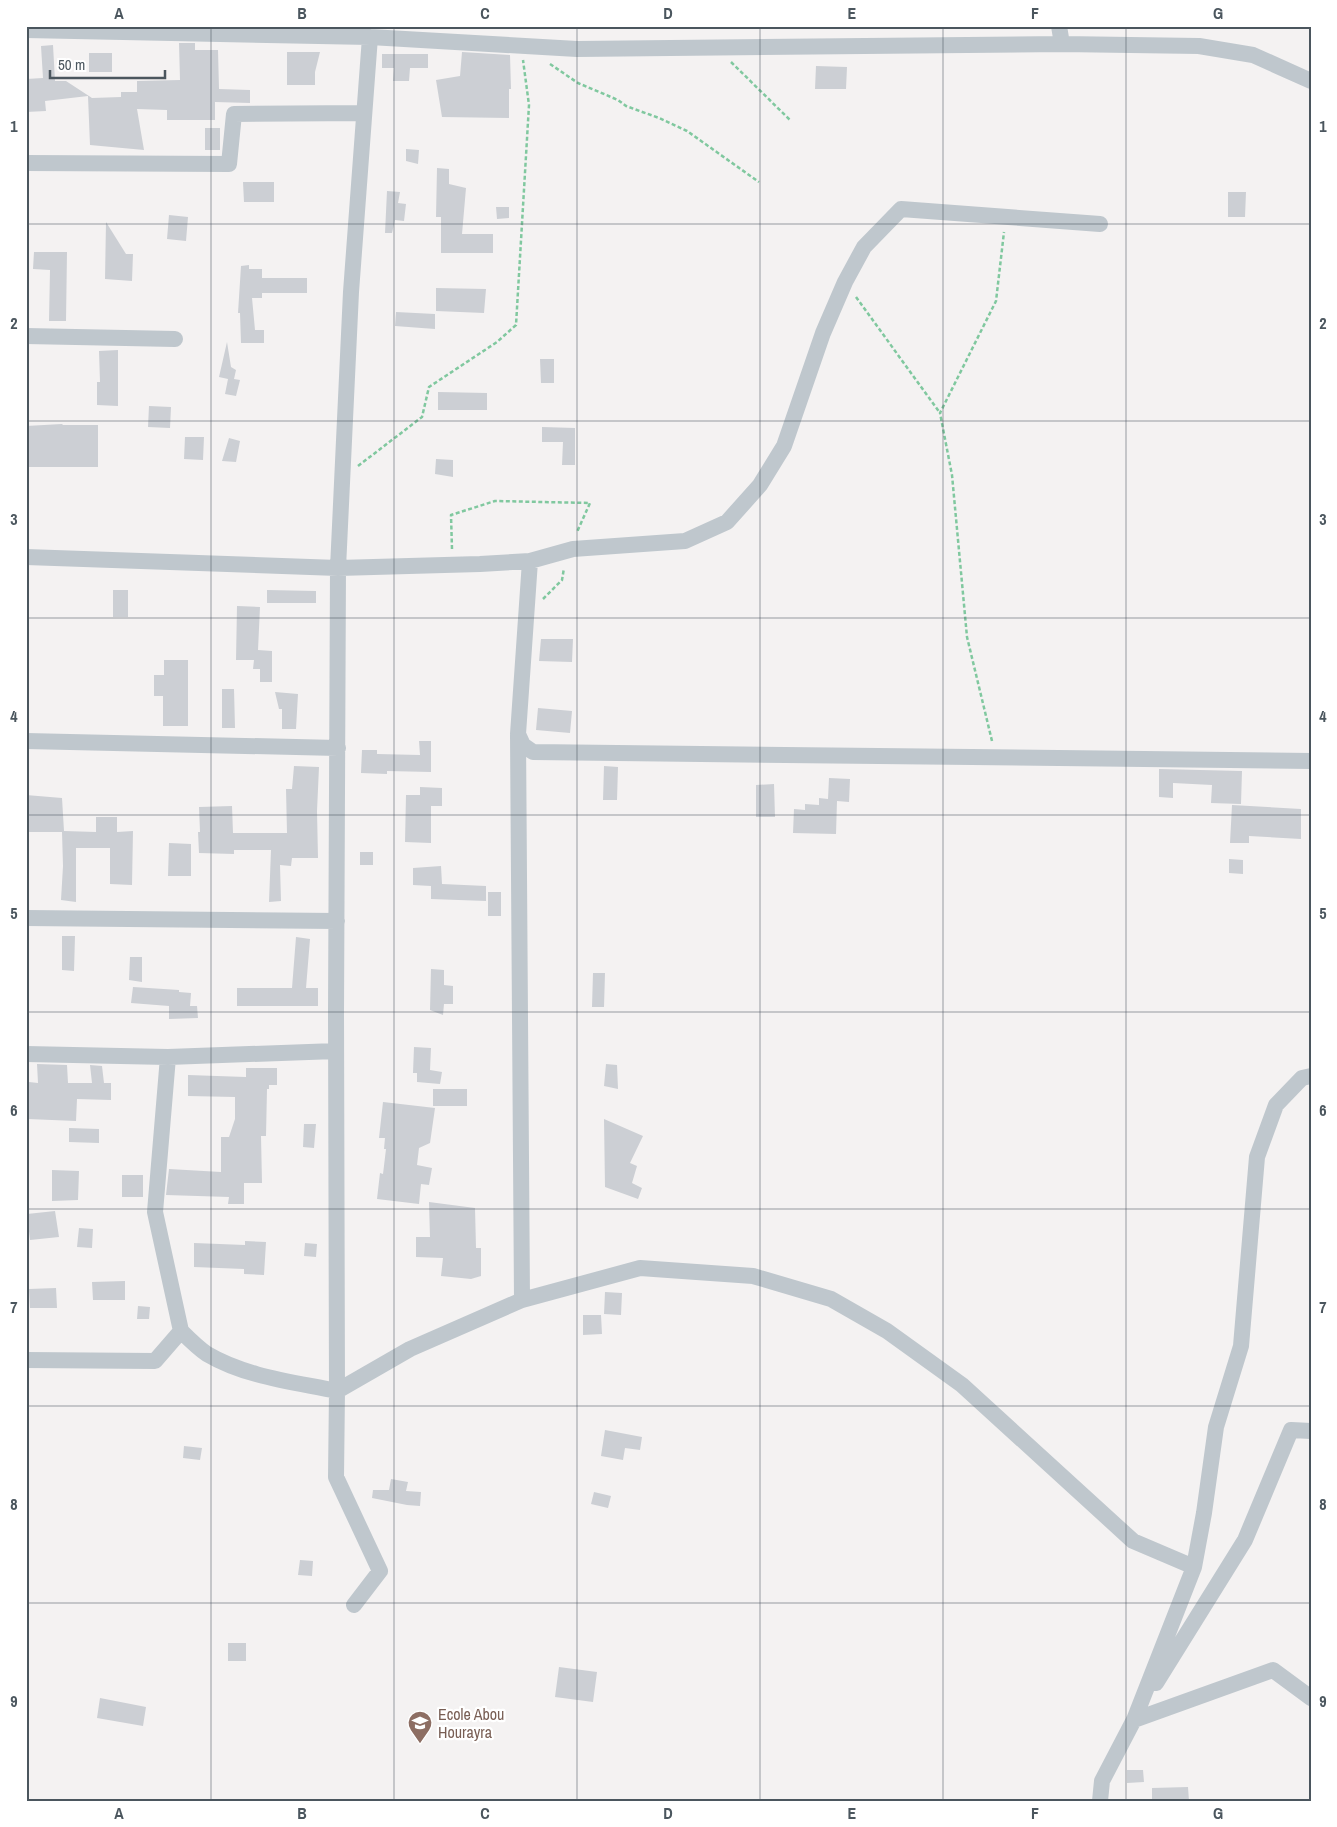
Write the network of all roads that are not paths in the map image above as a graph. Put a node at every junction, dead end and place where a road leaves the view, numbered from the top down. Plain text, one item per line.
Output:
1 (1059, 26) edge
2 (26, 30) edge
3 (282, 31) edge
4 (370, 37) junction
5 (1062, 44) junction
6 (1311, 82) edge
7 (364, 113) junction
8 (26, 163) edge
9 (1100, 224) dead end
10 (26, 336) edge
11 (175, 339) dead end
12 (26, 557) edge
13 (530, 561) junction
14 (338, 568) junction
15 (518, 734) junction
16 (26, 741) edge
17 (338, 748) junction
18 (1311, 761) edge
19 (26, 918) edge
20 (336, 921) junction
21 (336, 1051) junction
22 (26, 1054) edge
23 (168, 1057) junction
24 (1311, 1076) edge
25 (522, 1300) junction
26 (181, 1331) junction
27 (26, 1360) edge
28 (337, 1391) junction
29 (1311, 1431) edge
30 (1194, 1567) junction
31 (354, 1606) dead end
32 (1311, 1698) edge
33 (1134, 1720) junction
34 (1100, 1801) edge

1 - 5 street
2 - 3 street
3 - 4 street
4 - 5 street
4 - 7 street
5 - 6 street
7 - 8 street
7 - 14 street
9 - 13 street
10 - 11 street
12 - 14 street
13 - 14 street
13 - 15 street
14 - 17 street
15 - 18 street
15 - 25 street
16 - 17 street
17 - 20 street
19 - 20 street
20 - 21 street
21 - 23 street
21 - 28 street
22 - 23 street
23 - 26 street
24 - 30 street
25 - 28 street
25 - 30 street
26 - 27 street
26 - 28 street
28 - 31 street
29 - 33 street
30 - 33 street
32 - 33 street
33 - 34 street

